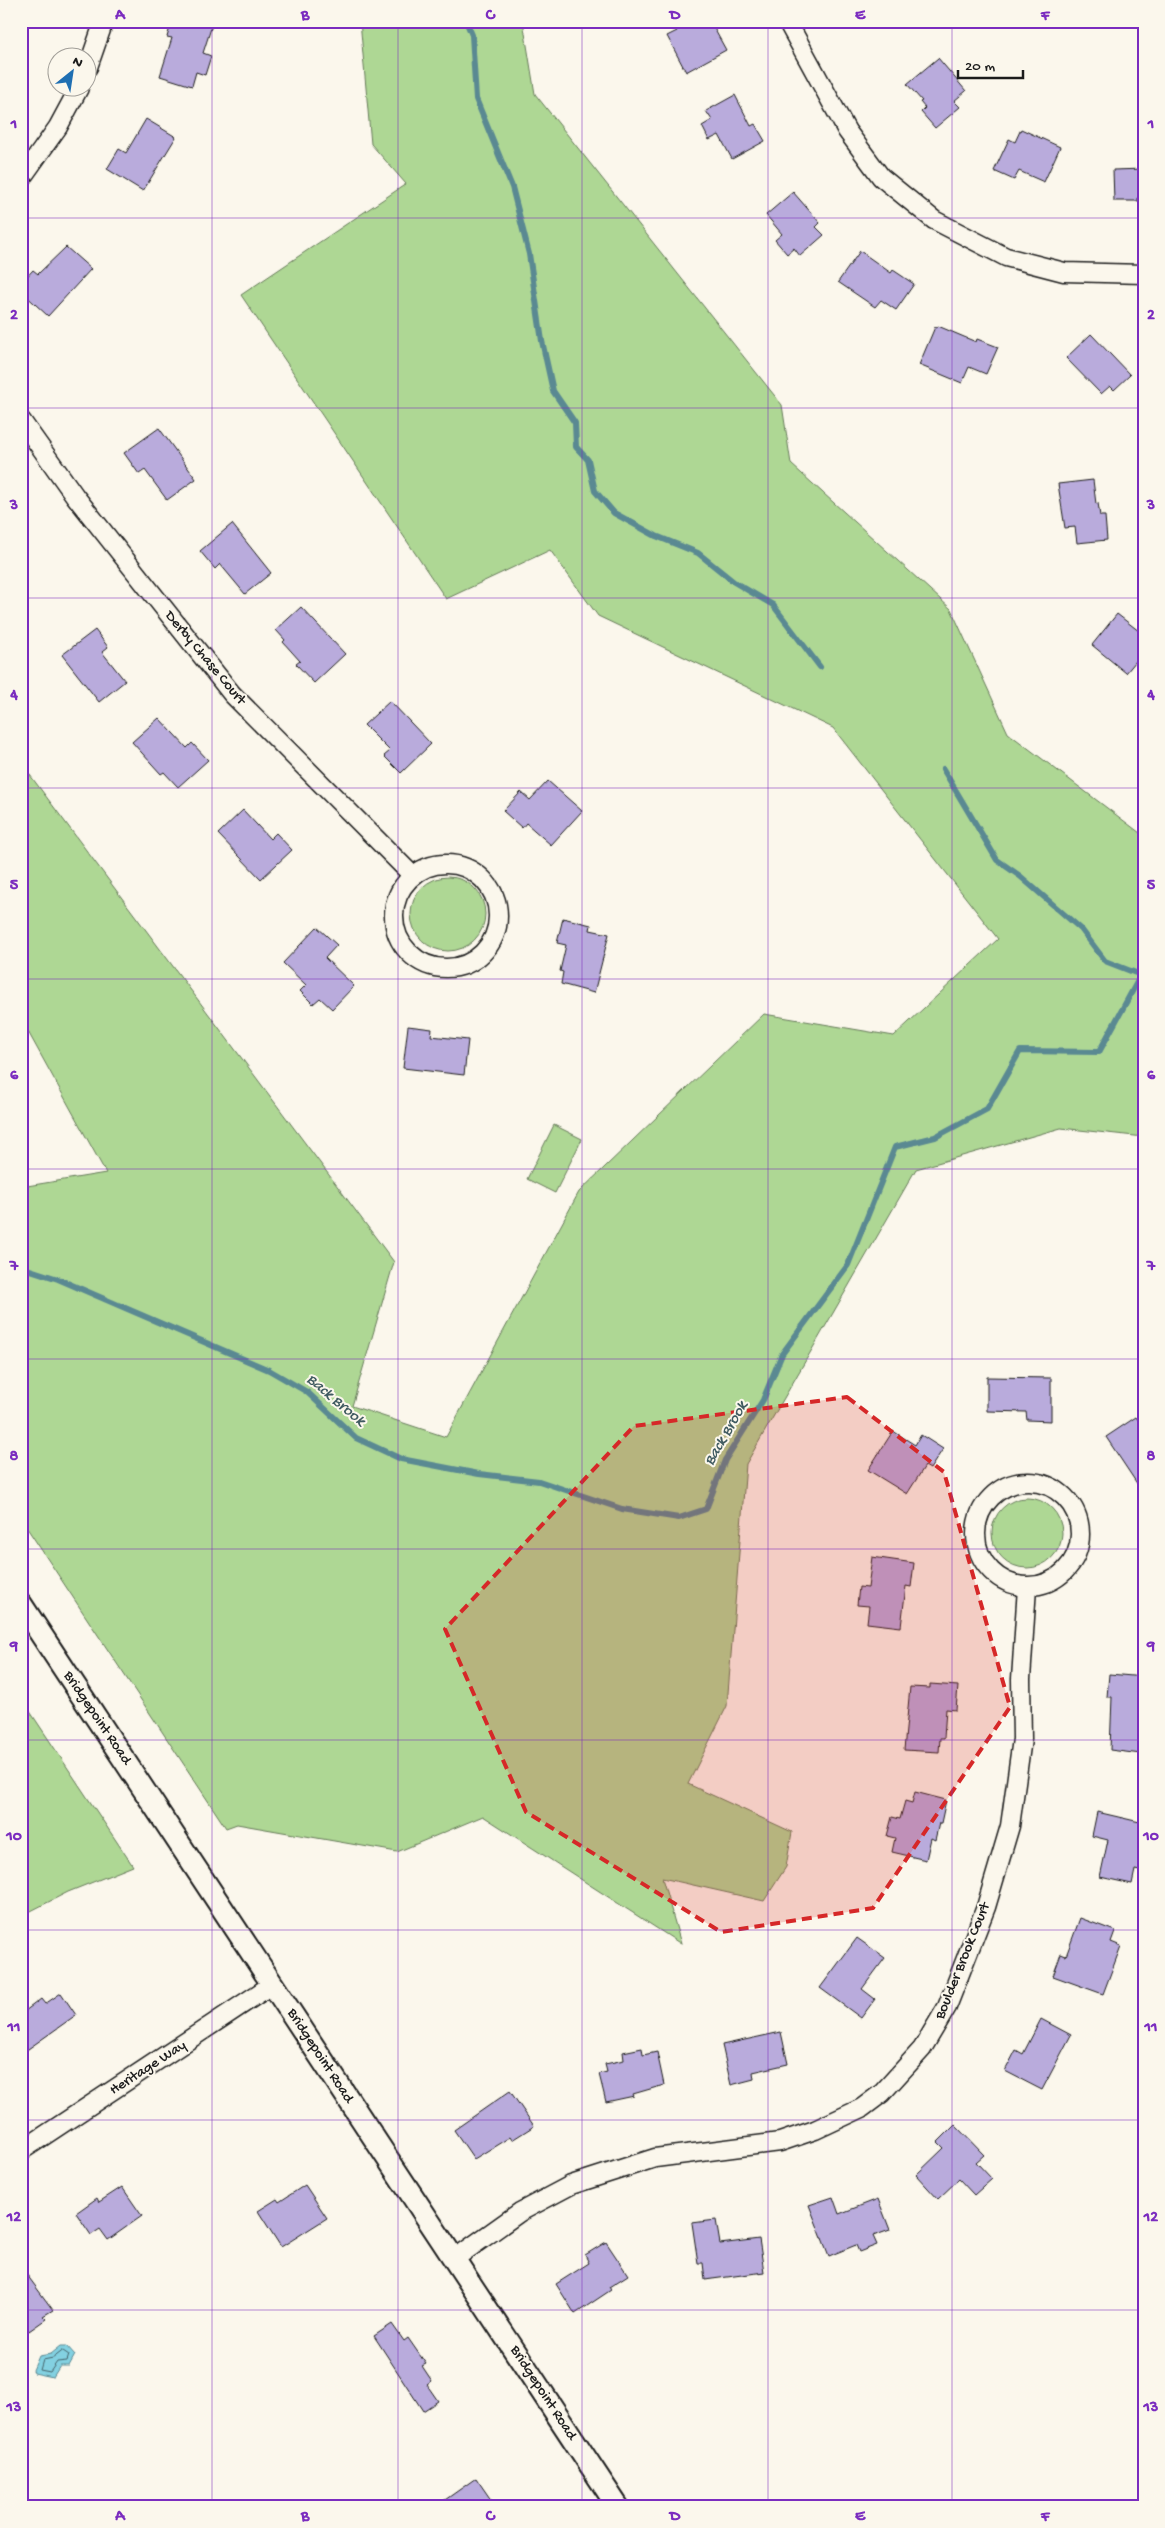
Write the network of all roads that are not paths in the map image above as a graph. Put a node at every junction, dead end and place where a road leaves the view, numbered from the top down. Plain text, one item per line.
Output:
1 (104, 21) edge
2 (787, 21) edge
3 (95, 48) edge
4 (74, 98) edge
5 (21, 179) edge
6 (1144, 274) edge
7 (21, 420) edge
8 (412, 875) junction
9 (1027, 1587) junction
10 (21, 1604) edge
11 (273, 1984) junction
12 (21, 2151) edge
13 (454, 2259) junction
14 (618, 2507) edge

1 - 3 street
2 - 6 street
4 - 5 street
7 - 8 street, Derby Chase Court
8 - 8 street
9 - 9 street
9 - 13 street, Boulder Brook Court
10 - 11 street, Bridgepoint Road
11 - 12 street, Heritage Way
11 - 13 street, Bridgepoint Road
13 - 14 street, Bridgepoint Road

